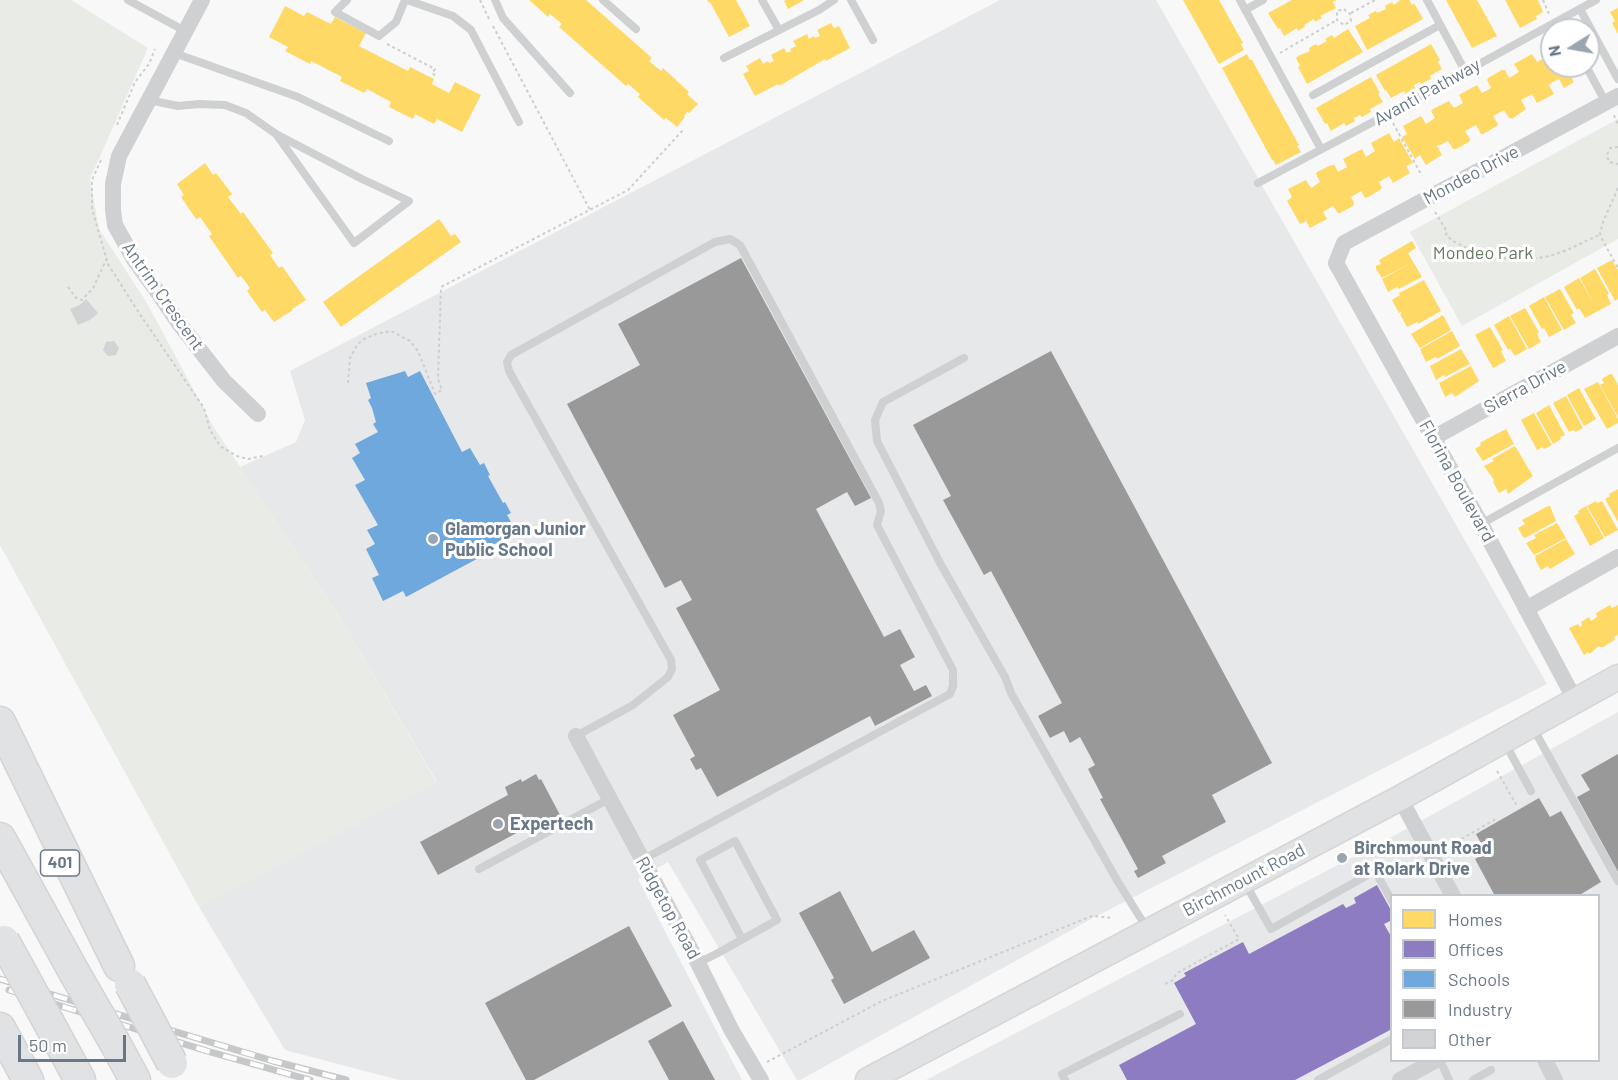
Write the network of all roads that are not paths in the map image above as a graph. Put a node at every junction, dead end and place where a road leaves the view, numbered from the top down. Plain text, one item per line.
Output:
1 (128, 0) edge
2 (202, 0) edge
3 (347, 0) edge
4 (406, 0) edge
5 (495, 0) edge
6 (603, 0) edge
7 (762, 0) edge
8 (834, 0) edge
9 (851, 0) edge
10 (1240, 0) edge
11 (1263, 0) edge
12 (1427, 0) edge
13 (1596, 0) edge
14 (1245, 9) junction
15 (1580, 9) junction
16 (1564, 18) edge
17 (1440, 25) junction
18 (636, 29) dead end
19 (779, 30) junction
20 (185, 31) junction
21 (1540, 31) edge
22 (873, 40) dead end
23 (174, 53) junction
24 (724, 58) dead end
25 (1465, 71) junction
26 (1595, 78) edge
27 (1618, 79) edge
28 (570, 93) dead end
29 (1313, 95) dead end
30 (149, 100) junction
31 (1612, 100) edge
32 (519, 122) dead end
33 (276, 134) junction
34 (389, 141) dead end
35 (1321, 149) junction
36 (1258, 183) dead end
37 (1336, 263) joint
38 (1618, 336) edge
39 (964, 358) dead end
40 (258, 414) dead end
41 (1433, 438) junction
42 (1618, 448) edge
43 (1481, 525) junction
44 (1618, 557) edge
45 (1526, 609) junction
46 (1617, 680) edge
47 (1575, 700) junction
48 (0, 722) edge
49 (1532, 725) junction
50 (576, 736) joint
51 (1503, 740) junction
52 (0, 760) edge
53 (1531, 791) dead end
54 (609, 798) junction
55 (1400, 798) junction
56 (0, 838) edge
57 (642, 860) junction
58 (478, 869) dead end
59 (1243, 881) junction
60 (1618, 881) edge
61 (1452, 894) edge
62 (1390, 897) edge
63 (1149, 930) junction
64 (2, 937) edge
65 (742, 939) junction
66 (698, 963) junction
67 (125, 975) junction
68 (1180, 1014) dead end
69 (2, 1031) edge
70 (1390, 1040) edge
71 (1434, 1062) edge
72 (1439, 1062) edge
73 (1546, 1062) edge
74 (1491, 1070) dead end
75 (177, 1071) edge
76 (758, 1074) edge
77 (28, 1080) edge
78 (80, 1080) edge
79 (135, 1080) edge
80 (868, 1080) edge
81 (1065, 1080) edge
82 (1318, 1080) edge
83 (1400, 1080) edge
84 (1449, 1080) edge
85 (1473, 1080) edge
86 (1555, 1080) edge

1 - 20 lane
2 - 20 street, Antrim Crescent
3 - 4 lane
4 - 32 lane
5 - 28 lane
6 - 18 lane
7 - 19 lane
8 - 19 lane
9 - 22 lane
10 - 14 lane
11 - 14 lane
12 - 17 lane
13 - 15 lane, Avanti Pathway
14 - 35 lane
15 - 16 lane, Avanti Pathway
15 - 27 lane
17 - 25 lane
17 - 29 lane
19 - 24 lane
20 - 23 street, Antrim Crescent
21 - 25 lane, Avanti Pathway
23 - 30 street, Antrim Crescent
23 - 34 lane
25 - 35 lane, Avanti Pathway
26 - 31 lane
30 - 33 lane
30 - 40 street, Antrim Crescent
31 - 37 street, Mondeo Drive
33 - 33 lane
35 - 36 lane, Avanti Pathway
37 - 41 street, Florina Boulevard
38 - 41 street, Sierra Drive
39 - 63 lane
41 - 43 street, Florina Boulevard
42 - 43 lane
43 - 45 street, Florina Boulevard
44 - 45 street
45 - 47 street, Florina Boulevard
46 - 47 main road, Birchmount Road
47 - 49 main road, Birchmount Road
48 - 67 highway
49 - 51 main road, Birchmount Road
49 - 60 lane
50 - 54 street, Ridgetop Road
50 - 57 lane
51 - 53 lane
51 - 55 main road, Birchmount Road
52 - 67 highway, 401
54 - 57 street, Ridgetop Road
54 - 58 lane
55 - 59 main road, Birchmount Road
55 - 61 street
56 - 79 highway, 401, bridge
57 - 66 street, Ridgetop Road
59 - 62 lane
59 - 63 main road, Birchmount Road
63 - 80 main road, Birchmount Road
64 - 78 highway, bridge
65 - 65 lane
65 - 66 lane
66 - 76 street, Ridgetop Road
67 - 75 highway, 401, bridge
68 - 81 lane
69 - 77 highway
70 - 82 lane
71 - 83 street
72 - 84 lane
73 - 86 street
74 - 85 lane

